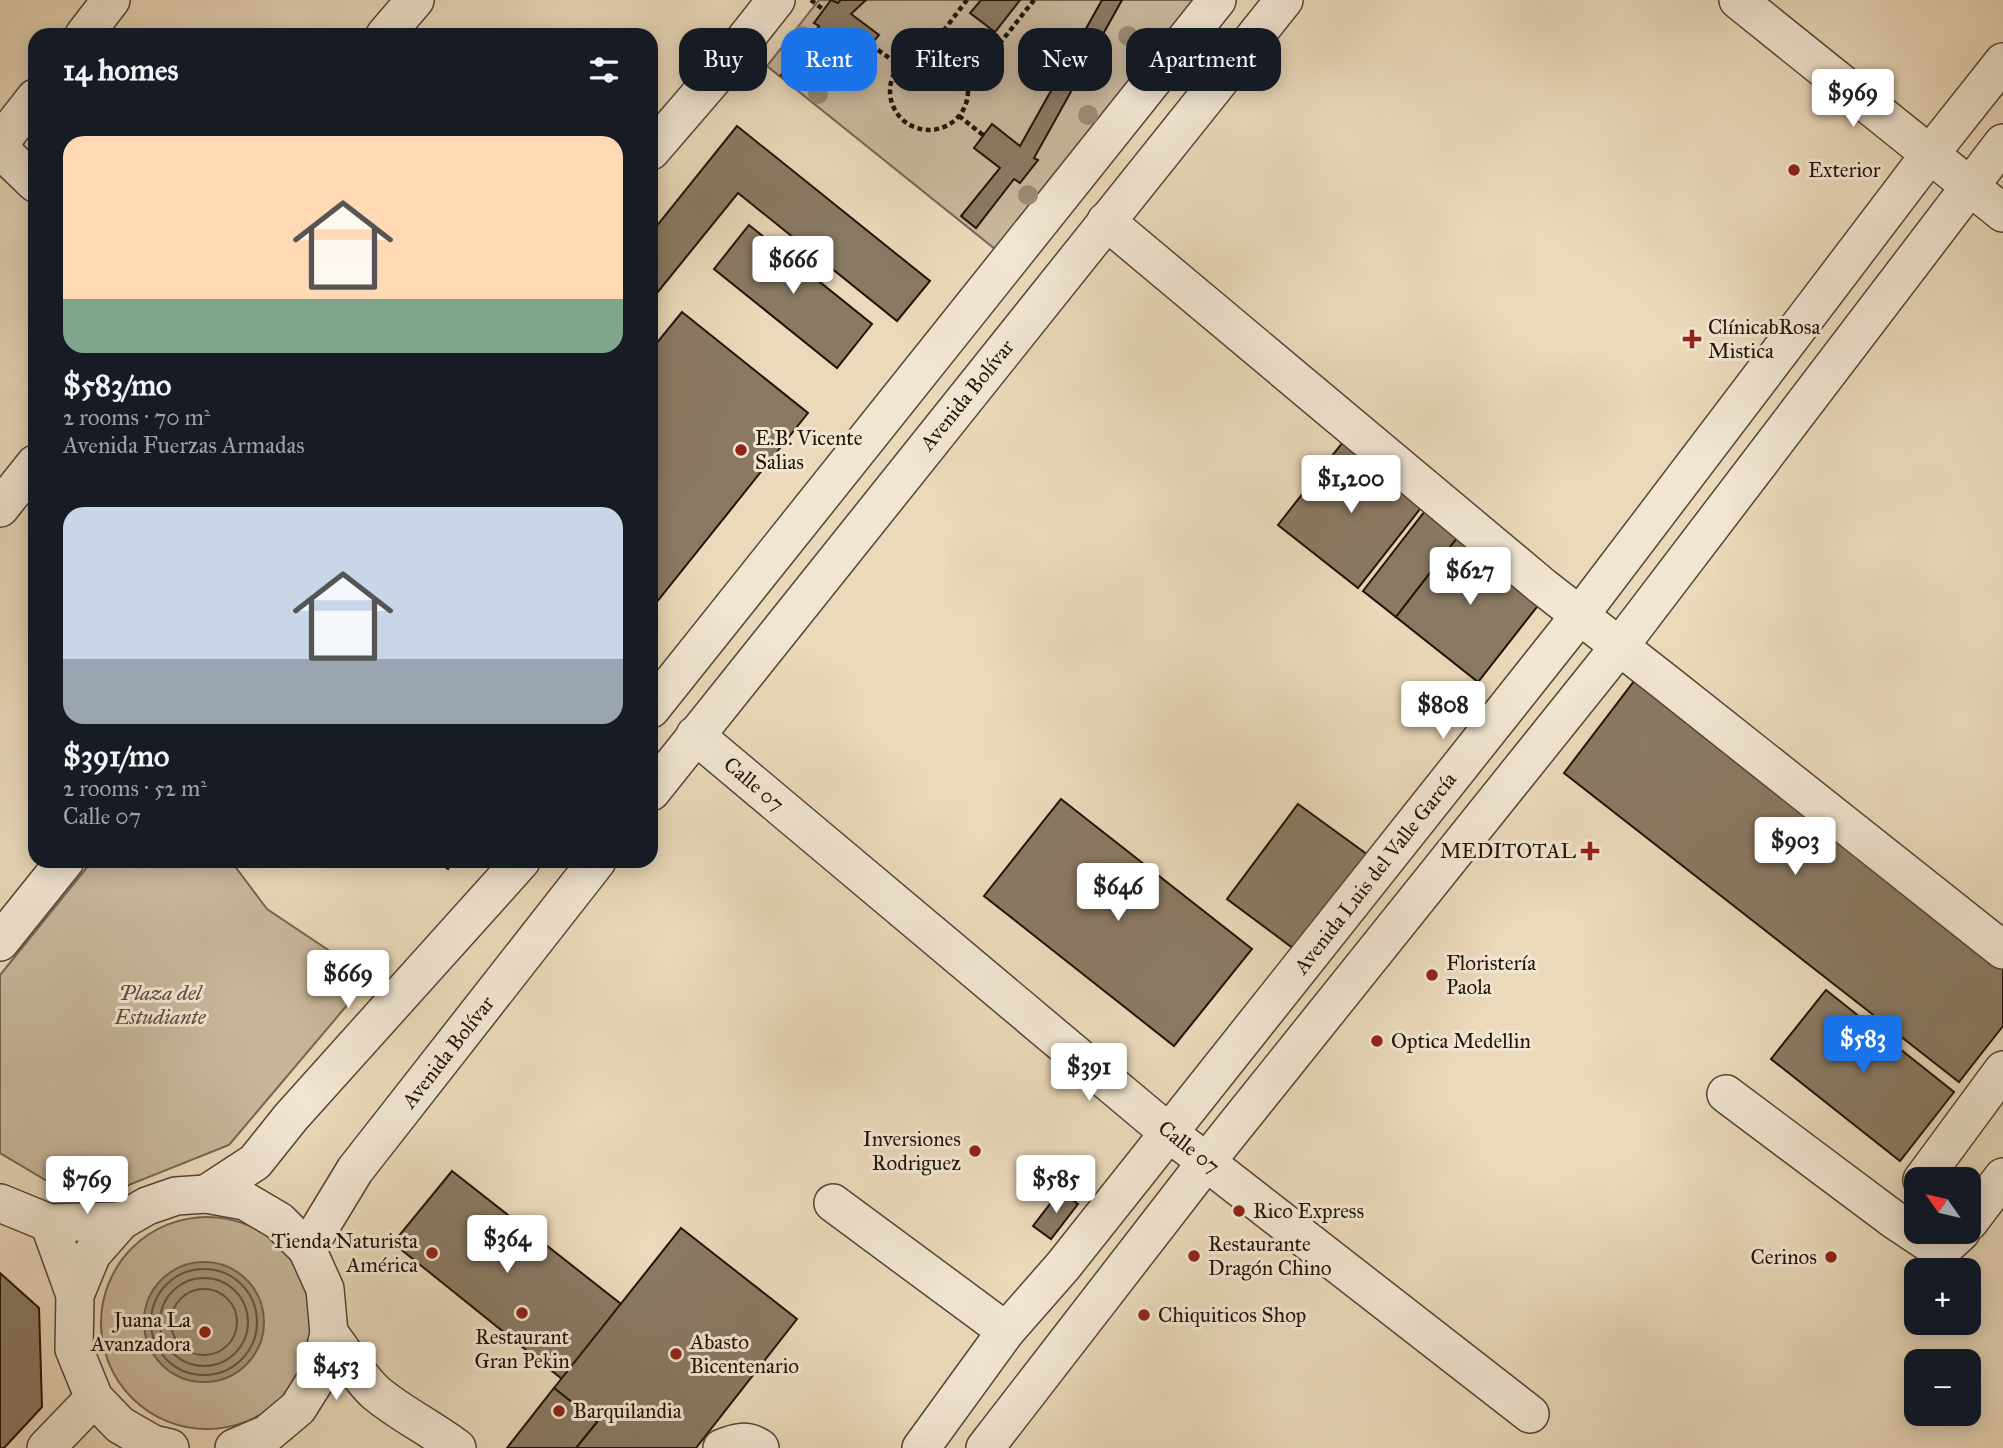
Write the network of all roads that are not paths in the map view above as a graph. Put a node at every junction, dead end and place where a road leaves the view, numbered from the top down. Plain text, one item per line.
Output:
1 (111, 0) edge
2 (415, 0) edge
3 (776, 0) edge
4 (1217, 0) edge
5 (1284, 0) edge
6 (1738, 0) edge
7 (89, 28) edge
8 (392, 28) edge
9 (2003, 62) edge
10 (28, 107) edge
11 (0, 143) edge
12 (658, 143) edge
13 (2003, 143) edge
14 (0, 149) edge
15 (1930, 154) junction
16 (28, 176) edge
17 (1970, 188) junction
18 (2003, 213) edge
19 (1106, 221) junction
20 (28, 473) edge
21 (0, 508) edge
22 (1580, 615) junction
23 (1619, 647) junction
24 (658, 696) edge
25 (695, 735) junction
26 (658, 783) edge
27 (59, 868) edge
28 (515, 868) edge
29 (592, 868) edge
30 (0, 942) edge
31 (2003, 950) edge
32 (2003, 1069) edge
33 (1726, 1094) dead end
34 (1169, 1133) junction
35 (1207, 1161) junction
36 (1931, 1167) edge
37 (2003, 1177) edge
38 (206, 1194) junction
39 (0, 1203) edge
40 (832, 1203) dead end
41 (1904, 1204) edge
42 (1981, 1206) edge
43 (1893, 1219) junction
44 (121, 1222) junction
45 (49, 1223) junction
46 (1904, 1226) edge
47 (307, 1248) junction
48 (75, 1295) junction
49 (1006, 1331) junction
50 (329, 1333) junction
51 (94, 1398) junction
52 (1530, 1414) dead end
53 (46, 1448) edge
54 (170, 1448) edge
55 (234, 1448) edge
56 (457, 1448) edge
57 (722, 1448) edge
58 (760, 1448) edge
59 (921, 1448) edge
60 (985, 1448) edge

1 - 7 street
2 - 8 street
3 - 12 street
4 - 24 street
5 - 19 street, Avenida Bolívar
6 - 15 street
9 - 15 street, Avenida Luis del Valle García
10 - 11 street
13 - 17 street
14 - 16 street
15 - 17 street
15 - 22 street, Avenida Luis del Valle García
17 - 18 street
17 - 23 street
19 - 22 street
19 - 25 street, Avenida Bolívar
20 - 21 street
22 - 23 street
22 - 34 street, Avenida Luis del Valle García
23 - 31 street
23 - 35 street
25 - 26 street, Avenida Bolívar
25 - 34 street, Calle 07
27 - 30 street
28 - 38 street
29 - 47 street, Avenida Bolívar
32 - 36 street
33 - 43 street
34 - 35 street, Calle 07
34 - 49 street, Avenida Luis del Valle García
35 - 52 street, Calle 07
35 - 60 street
37 - 42 street
38 - 44 street
38 - 47 street
39 - 45 street
40 - 49 street
41 - 43 street
43 - 46 street
44 - 45 street
44 - 48 street
45 - 48 street
47 - 50 street
48 - 51 street
49 - 59 street, Avenida Luis del Valle García
50 - 55 street
50 - 56 street
51 - 53 street
51 - 54 street
57 - 58 street

